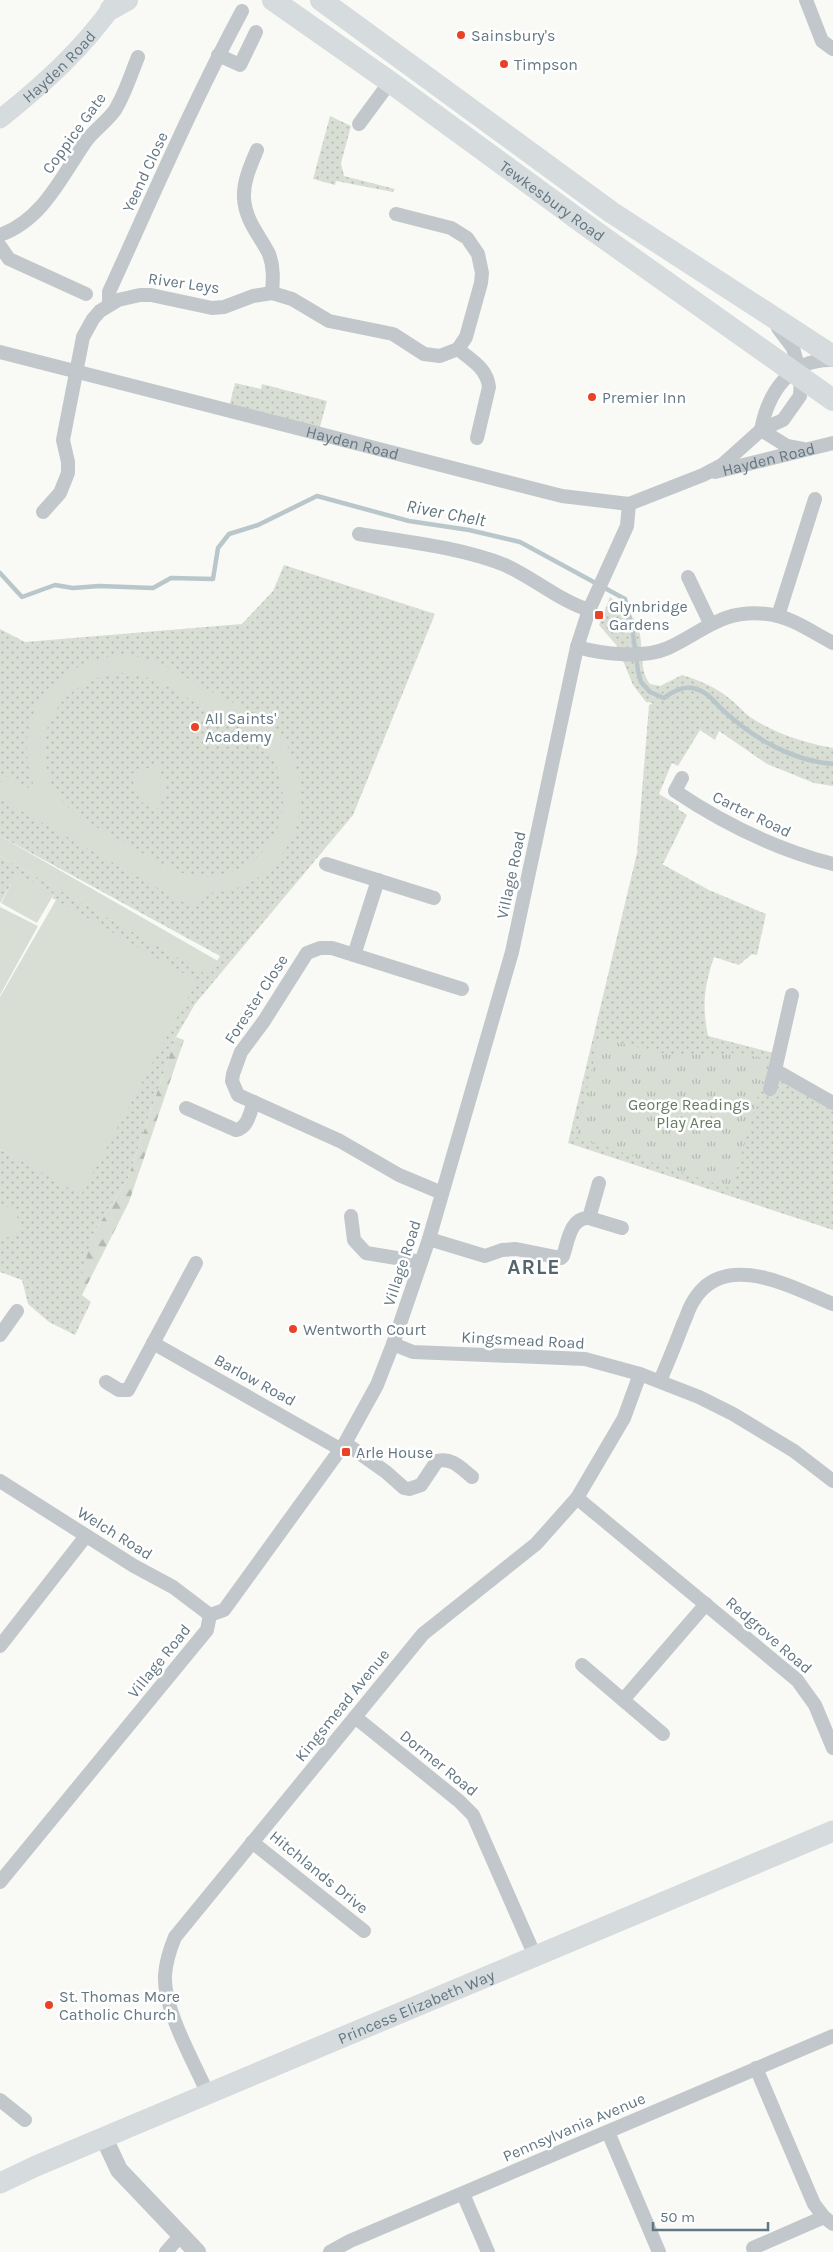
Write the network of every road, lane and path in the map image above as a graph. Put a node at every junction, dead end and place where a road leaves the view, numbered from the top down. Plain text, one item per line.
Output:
1 (273, 0) edge
2 (297, 0) edge
3 (321, 0) edge
4 (806, 0) edge
5 (117, 2) edge
6 (242, 11) dead end
7 (256, 32) dead end
8 (324, 35) junction
9 (833, 49) edge
10 (218, 55) junction
11 (138, 57) dead end
12 (390, 82) junction
13 (0, 119) edge
14 (359, 124) dead end
15 (257, 150) dead end
16 (396, 214) dead end
17 (0, 236) edge
18 (0, 246) edge
19 (272, 293) junction
20 (86, 294) dead end
21 (109, 305) junction
22 (759, 306) junction
23 (458, 349) junction
24 (0, 352) edge
25 (833, 356) edge
26 (833, 360) edge
27 (76, 372) junction
28 (798, 372) junction
29 (833, 400) edge
30 (761, 430) junction
31 (477, 438) dead end
32 (833, 443) edge
33 (808, 449) junction
34 (704, 475) junction
35 (815, 499) dead end
36 (629, 504) junction
37 (43, 512) dead end
38 (359, 534) dead end
39 (688, 577) dead end
40 (591, 605) junction
41 (778, 616) junction
42 (710, 623) junction
43 (833, 643) edge
44 (577, 647) junction
45 (682, 778) dead end
46 (326, 864) dead end
47 (833, 864) edge
48 (378, 880) junction
49 (434, 898) dead end
50 (354, 955) junction
51 (462, 990) dead end
52 (792, 995) dead end
53 (775, 1070) junction
54 (770, 1090) dead end
55 (254, 1102) junction
56 (833, 1103) edge
57 (186, 1108) dead end
58 (599, 1183) dead end
59 (442, 1193) junction
60 (351, 1216) dead end
61 (589, 1218) junction
62 (622, 1228) dead end
63 (429, 1239) junction
64 (421, 1262) junction
65 (196, 1264) dead end
66 (833, 1304) edge
67 (17, 1311) dead end
68 (0, 1335) edge
69 (153, 1343) junction
70 (393, 1344) junction
71 (640, 1374) junction
72 (660, 1381) junction
73 (106, 1382) dead end
74 (342, 1446) junction
75 (472, 1477) dead end
76 (0, 1481) edge
77 (833, 1481) edge
78 (577, 1498) junction
79 (86, 1536) junction
80 (706, 1604) junction
81 (210, 1615) junction
82 (0, 1646) edge
83 (582, 1665) dead end
84 (623, 1700) junction
85 (355, 1717) junction
86 (663, 1734) dead end
87 (833, 1748) edge
88 (833, 1831) edge
89 (252, 1842) junction
90 (0, 1882) edge
91 (364, 1930) dead end
92 (535, 1956) junction
93 (833, 2036) edge
94 (756, 2068) junction
95 (208, 2094) junction
96 (0, 2100) edge
97 (24, 2120) dead end
98 (608, 2132) junction
99 (104, 2138) junction
100 (0, 2183) edge
101 (463, 2194) junction
102 (828, 2220) edge
103 (180, 2236) junction
104 (753, 2248) dead end
105 (166, 2252) edge
106 (197, 2252) edge
107 (330, 2252) edge
108 (488, 2252) edge
109 (659, 2252) edge

1 - 8 highway, Tewkesbury Road
2 - 8 highway
3 - 22 highway, Tewkesbury Road
4 - 9 street
5 - 13 main road, Hayden Road
6 - 10 street, Yeend Close
7 - 10 street
8 - 12 highway, Tewkesbury Road
10 - 21 street, Yeend Close
11 - 17 street, Coppice Gate
12 - 14 street
12 - 28 highway, Tewkesbury Road
15 - 19 street
16 - 23 street
18 - 20 street
19 - 21 street, River Leys
19 - 23 street, River Leys
21 - 27 street, River Leys
22 - 25 highway, Tewkesbury Road
22 - 28 street
23 - 31 street
24 - 27 street, Hayden Road
26 - 28 street
27 - 36 street, Hayden Road
27 - 37 street, River Leys
28 - 29 highway, Tewkesbury Road
28 - 30 street, Hayden Road
28 - 30 street, Hayden Road
30 - 33 street
30 - 34 street, Hayden Road
32 - 33 street, Hayden Road
33 - 34 street, Hayden Road
34 - 36 street, Hayden Road
35 - 41 street
36 - 40 street, Village Road
38 - 40 street
39 - 42 street
40 - 44 street, Village Road
41 - 42 street
41 - 43 street
42 - 44 street
44 - 59 street, Village Road
45 - 47 street, Carter Road
46 - 48 street
48 - 49 street
48 - 50 street
50 - 51 street, Forester Close
50 - 55 street, Forester Close
52 - 53 street
53 - 54 street
53 - 56 street
55 - 57 street
55 - 59 street, Forester Close
58 - 61 street
59 - 63 street, Village Road
60 - 64 street
61 - 62 street
61 - 63 street
63 - 64 street, Village Road
64 - 70 street, Village Road
65 - 69 street
66 - 72 street
67 - 68 street
69 - 73 street
69 - 74 street, Barlow Road
70 - 71 street, Kingsmead Road
70 - 74 street, Village Road
71 - 72 street, Kingsmead Road
71 - 78 street, Kingsmead Avenue
72 - 77 street, Kingsmead Road
74 - 75 street, Barlow Road
74 - 81 street, Village Road
76 - 79 street, Welch Road
78 - 80 street, Redgrove Road
78 - 85 street, Kingsmead Avenue
79 - 81 street, Welch Road
79 - 82 street
80 - 84 street, Redgrove Road
80 - 87 street, Redgrove Road
81 - 90 street, Village Road
83 - 84 street
84 - 86 street
85 - 89 street, Kingsmead Avenue
85 - 92 street, Dormer Road
88 - 92 main road, Princess Elizabeth Way
89 - 91 street, Hitchlands Drive
89 - 95 street, Kingsmead Avenue
92 - 95 main road, Princess Elizabeth Way
93 - 94 street, Pennsylvania Avenue
94 - 98 street, Pennsylvania Avenue
94 - 102 street
95 - 99 main road, Princess Elizabeth Way
96 - 97 street
98 - 101 street, Pennsylvania Avenue
98 - 109 street
99 - 100 main road, Princess Elizabeth Way
99 - 103 street
101 - 107 street, Pennsylvania Avenue
101 - 108 street
102 - 104 street
103 - 105 street
103 - 106 street

